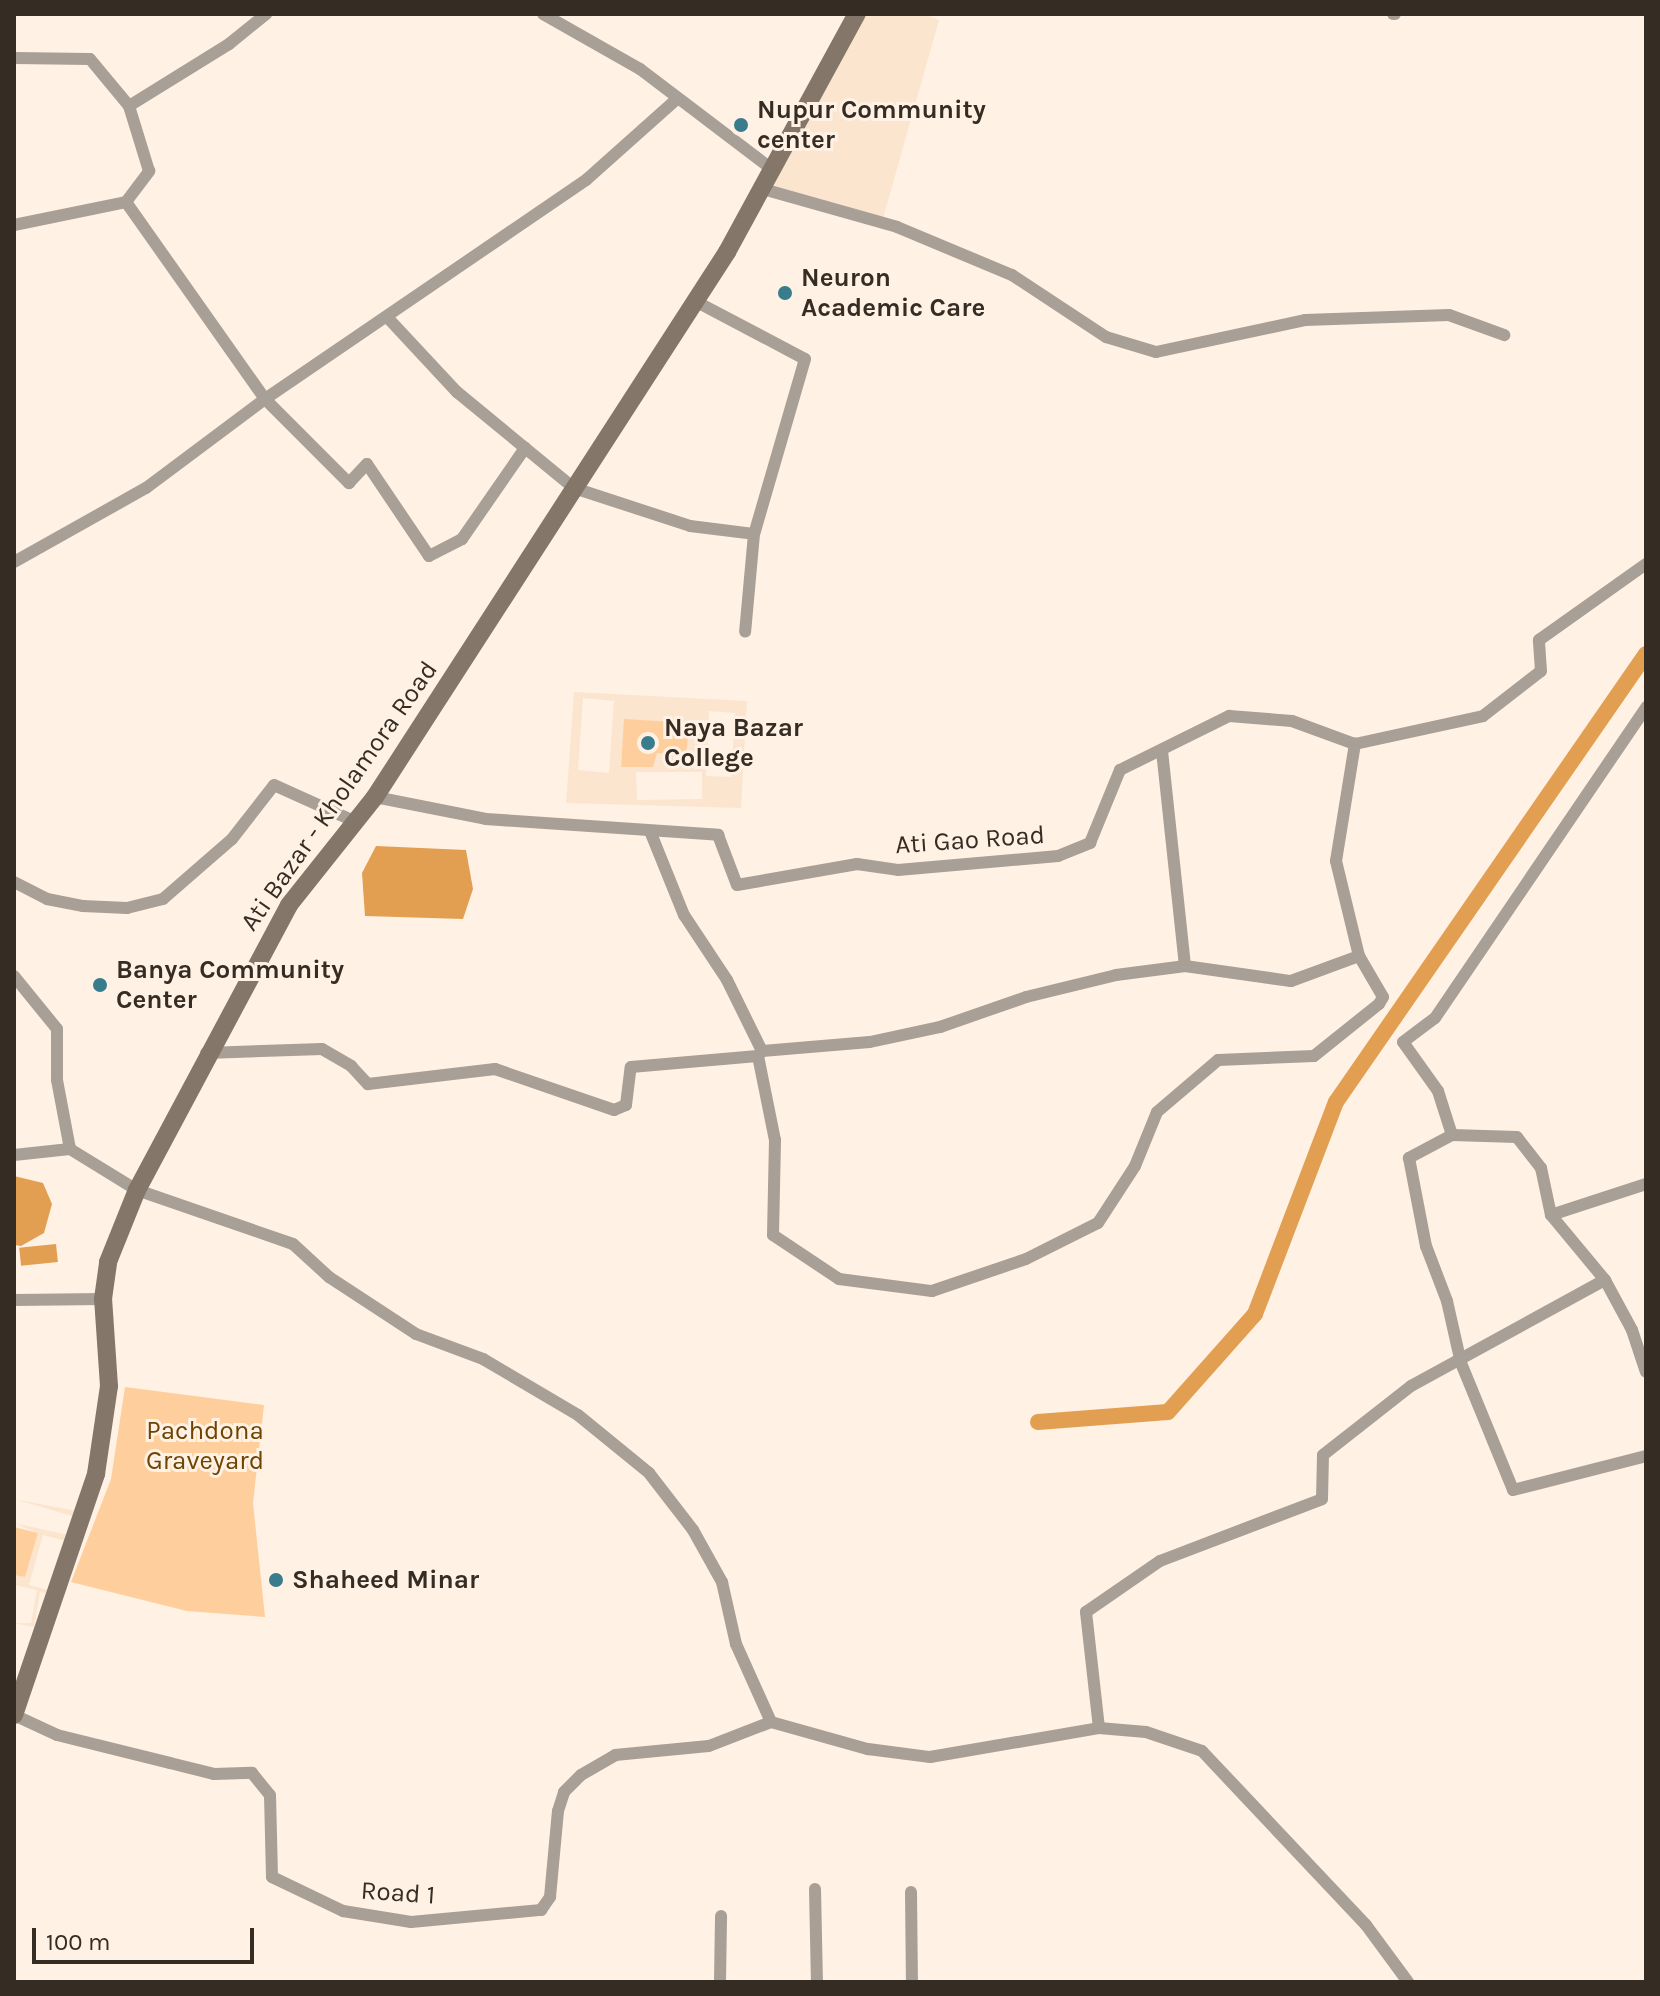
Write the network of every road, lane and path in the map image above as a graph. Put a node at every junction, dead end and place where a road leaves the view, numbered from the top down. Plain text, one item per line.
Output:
1 (266, 14) edge
2 (543, 14) edge
3 (857, 14) edge
4 (570, 20) edge
5 (14, 58) edge
6 (677, 99) junction
7 (129, 106) junction
8 (773, 170) junction
9 (763, 189) junction
10 (126, 202) junction
11 (14, 225) edge
12 (695, 301) junction
13 (387, 317) junction
14 (1504, 335) dead end
15 (265, 399) junction
16 (525, 448) junction
17 (574, 488) junction
18 (754, 534) junction
19 (14, 562) edge
20 (1646, 564) edge
21 (745, 632) dead end
22 (1646, 707) edge
23 (1355, 744) junction
24 (1162, 751) junction
25 (375, 797) junction
26 (356, 822) junction
27 (650, 831) junction
28 (14, 882) edge
29 (1359, 956) junction
30 (1185, 966) junction
31 (14, 976) edge
32 (206, 1053) junction
33 (760, 1053) junction
34 (1452, 1135) junction
35 (70, 1149) junction
36 (14, 1155) edge
37 (1646, 1184) edge
38 (137, 1190) junction
39 (1551, 1215) junction
40 (1605, 1280) junction
41 (103, 1299) junction
42 (14, 1300) edge
43 (1461, 1363) junction
44 (1646, 1372) edge
45 (1646, 1456) edge
46 (14, 1715) edge
47 (771, 1722) junction
48 (1099, 1728) junction
49 (815, 1889) dead end
50 (911, 1892) dead end
51 (721, 1916) dead end
52 (720, 1982) edge
53 (817, 1982) edge
54 (912, 1982) edge
55 (1408, 1982) edge

1 - 7 street
2 - 4 street
3 - 8 main road, Ati Bazar - Kholamora Road
4 - 6 street
5 - 7 street
6 - 8 street
6 - 13 street
7 - 10 street
8 - 9 main road, Ati Bazar - Kholamora Road
9 - 12 main road, Ati Bazar - Kholamora Road
9 - 14 street
10 - 11 street
10 - 15 street
12 - 17 main road, Ati Bazar - Kholamora Road
12 - 18 street
13 - 15 street
13 - 16 street
15 - 16 street
15 - 19 street
16 - 17 street
17 - 18 street
17 - 25 main road, Ati Bazar - Kholamora Road
18 - 21 street
20 - 23 street
22 - 34 street
23 - 24 street, Ati Gao Road
23 - 29 street
24 - 27 street, Ati Gao Road
24 - 30 street
25 - 26 main road, Ati Bazar - Kholamora Road
25 - 27 street
26 - 28 street
26 - 32 main road, Ati Bazar - Kholamora Road
27 - 33 street
29 - 30 street
29 - 33 street
30 - 33 street
31 - 35 street
32 - 33 street
32 - 38 main road, Ati Bazar - Kholamora Road
34 - 39 street
34 - 43 street
35 - 36 street
35 - 38 street
37 - 39 street
38 - 41 main road, Ati Bazar - Kholamora Road
38 - 47 street
39 - 40 street
40 - 43 street
40 - 44 street
41 - 42 street
41 - 46 main road, Ati Bazar - Kholamora Road
43 - 45 street
43 - 48 street
46 - 47 street, Road 1
47 - 48 street
48 - 55 street
49 - 53 street
50 - 54 street
51 - 52 street

